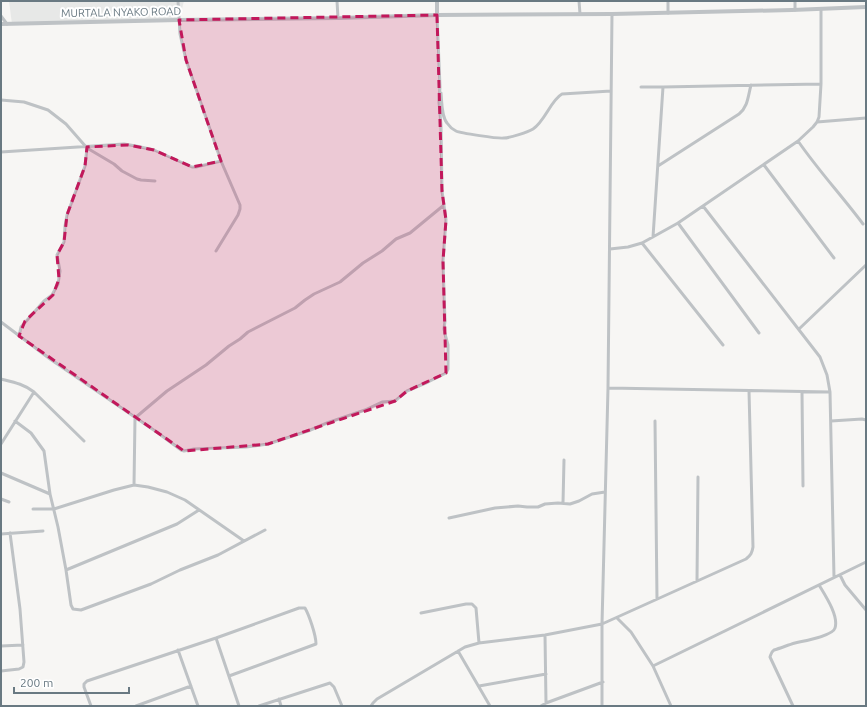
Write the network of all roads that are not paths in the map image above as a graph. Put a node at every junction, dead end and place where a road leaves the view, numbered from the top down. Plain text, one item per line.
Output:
1 (178, 1) edge
2 (337, 1) edge
3 (437, 1) edge
4 (579, 1) edge
5 (668, 1) edge
6 (795, 1) edge
7 (866, 7) edge
8 (821, 9) junction
9 (795, 10) junction
10 (668, 13) junction
11 (580, 14) junction
12 (612, 14) junction
13 (437, 15) junction
14 (1, 16) edge
15 (338, 18) junction
16 (179, 20) junction
17 (1, 24) edge
18 (7, 24) junction
19 (821, 84) junction
20 (751, 86) junction
21 (440, 87) junction
22 (641, 87) dead end
23 (663, 87) junction
24 (611, 91) junction
25 (1, 100) edge
26 (866, 118) edge
27 (817, 122) junction
28 (798, 141) junction
29 (87, 147) junction
30 (1, 152) edge
31 (221, 161) junction
32 (764, 164) junction
33 (658, 166) junction
34 (155, 181) dead end
35 (444, 205) junction
36 (703, 206) junction
37 (678, 223) junction
38 (863, 224) dead end
39 (653, 237) junction
40 (642, 243) junction
41 (610, 249) junction
42 (216, 251) dead end
43 (834, 258) dead end
44 (866, 265) edge
45 (1, 322) edge
46 (799, 329) junction
47 (759, 333) dead end
48 (19, 336) junction
49 (723, 345) dead end
50 (1, 379) edge
51 (608, 388) junction
52 (749, 391) junction
53 (34, 392) junction
54 (802, 392) junction
55 (830, 392) junction
56 (135, 418) junction
57 (866, 420) edge
58 (15, 421) junction
59 (655, 421) dead end
60 (831, 421) junction
61 (84, 441) dead end
62 (1, 444) edge
63 (564, 460) dead end
64 (1, 473) edge
65 (698, 477) dead end
66 (134, 485) junction
67 (803, 486) dead end
68 (605, 492) junction
69 (50, 494) junction
70 (1, 499) edge
71 (10, 502) dead end
72 (563, 502) junction
73 (33, 509) dead end
74 (54, 509) junction
75 (199, 510) junction
76 (449, 518) dead end
77 (265, 530) dead end
78 (43, 531) dead end
79 (1, 534) edge
80 (10, 534) junction
81 (244, 542) junction
82 (866, 562) edge
83 (66, 570) junction
84 (840, 575) junction
85 (834, 577) junction
86 (697, 580) junction
87 (819, 584) junction
88 (657, 599) junction
89 (866, 610) edge
90 (421, 613) dead end
91 (617, 618) junction
92 (602, 624) junction
93 (545, 635) junction
94 (216, 638) junction
95 (479, 643) junction
96 (23, 645) junction
97 (1, 646) edge
98 (178, 650) junction
99 (458, 651) junction
100 (653, 666) junction
101 (1, 671) edge
102 (546, 674) junction
103 (229, 676) junction
104 (602, 682) junction
105 (191, 686) junction
106 (479, 686) junction
107 (279, 699) junction
108 (546, 703) junction
109 (91, 706) edge
110 (136, 706) edge
111 (198, 706) edge
112 (239, 706) edge
113 (259, 706) edge
114 (281, 706) edge
115 (342, 706) edge
116 (371, 706) edge
117 (490, 706) edge
118 (541, 706) edge
119 (602, 706) edge
120 (671, 706) edge
121 (793, 706) edge

1 - 16 street
2 - 15 street
3 - 13 street
4 - 11 street
5 - 10 street
6 - 9 street
7 - 8 street, MURTALA NYAKO ROAD
8 - 9 street, MURTALA NYAKO ROAD
8 - 19 street
9 - 10 street, MURTALA NYAKO ROAD
10 - 12 street, MURTALA NYAKO ROAD
11 - 12 street, MURTALA NYAKO ROAD
11 - 13 street, MURTALA NYAKO ROAD
12 - 24 street
13 - 15 street, MURTALA NYAKO ROAD
13 - 21 street
14 - 18 street
15 - 16 street, MURTALA NYAKO ROAD
16 - 18 street, MURTALA NYAKO ROAD
16 - 31 street
17 - 18 street, MURTALA NYAKO ROAD
19 - 20 street
19 - 27 street
20 - 23 street
20 - 33 street
21 - 24 street
21 - 35 street
22 - 23 street
23 - 33 street
24 - 41 street
25 - 29 street
26 - 27 street
27 - 28 street
28 - 32 street
28 - 38 street
29 - 30 street
29 - 31 street
29 - 34 street
29 - 48 street
31 - 42 street
32 - 36 street
32 - 43 street
33 - 39 street
35 - 56 street
35 - 56 street
36 - 37 street
36 - 46 street
37 - 39 street
37 - 47 street
39 - 40 street
40 - 41 street
40 - 49 street
41 - 51 street
44 - 46 street
45 - 48 street
46 - 55 street
48 - 56 street
50 - 53 street
51 - 52 street
51 - 68 street
52 - 54 street
52 - 86 street
53 - 58 street
53 - 61 street
54 - 55 street
54 - 67 street
55 - 60 street
56 - 66 street
57 - 60 street
58 - 62 street
58 - 69 street
59 - 88 street
60 - 85 street
63 - 72 street
64 - 69 street
65 - 86 street
66 - 74 street
66 - 75 street
68 - 72 street
68 - 92 street
69 - 74 street
70 - 71 street
72 - 76 street
73 - 74 street
74 - 83 street
75 - 81 street
75 - 83 street
77 - 81 street
78 - 80 street
79 - 80 street
80 - 96 street
81 - 83 street
82 - 84 street
84 - 85 street
84 - 89 street
85 - 87 street
86 - 88 street
87 - 100 street
87 - 121 street
88 - 91 street
90 - 95 street
91 - 92 street
91 - 100 street
92 - 93 street
92 - 104 street
93 - 95 street
93 - 102 street
94 - 98 street
94 - 103 street
94 - 103 street
95 - 99 street
96 - 97 street
96 - 101 street
98 - 105 street
98 - 109 street
99 - 106 street
99 - 116 street
100 - 120 street
102 - 106 street
102 - 108 street
103 - 112 street
104 - 108 street
104 - 119 street
105 - 110 street
105 - 111 street
106 - 117 street
107 - 113 street
107 - 114 street
107 - 115 street
108 - 118 street

